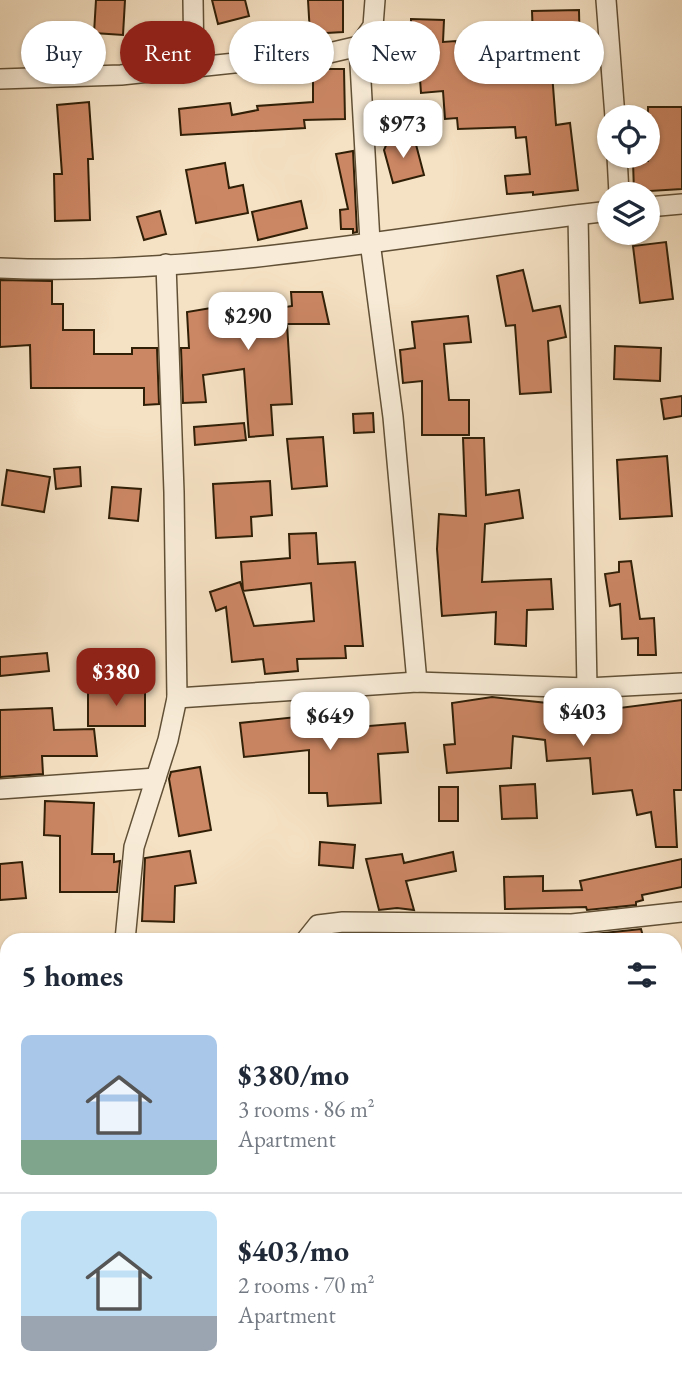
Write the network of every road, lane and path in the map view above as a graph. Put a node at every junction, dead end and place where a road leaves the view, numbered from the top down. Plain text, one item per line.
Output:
1 (193, 0) edge
2 (375, 0) edge
3 (606, 0) edge
4 (193, 21) edge
5 (373, 21) edge
6 (348, 49) edge
7 (215, 65) edge
8 (120, 75) edge
9 (0, 79) edge
10 (361, 84) edge
11 (614, 105) edge
12 (682, 204) edge
13 (660, 206) edge
14 (597, 213) edge
15 (578, 215) junction
16 (370, 242) junction
17 (166, 264) junction
18 (0, 268) edge
19 (417, 682) junction
20 (682, 683) edge
21 (587, 688) junction
22 (177, 698) junction
23 (156, 778) junction
24 (0, 789) edge
25 (682, 912) edge
26 (574, 932) edge
27 (126, 933) edge
28 (312, 933) edge

1 - 4 street
2 - 5 street
3 - 11 street
6 - 7 street
8 - 9 street
10 - 16 street
12 - 13 street
14 - 15 street
15 - 16 street
15 - 21 street
16 - 17 street
16 - 19 street
17 - 18 street
17 - 22 street
19 - 21 street
19 - 22 street
20 - 21 street
22 - 23 street
23 - 24 street
23 - 27 street
25 - 26 street
26 - 28 street

